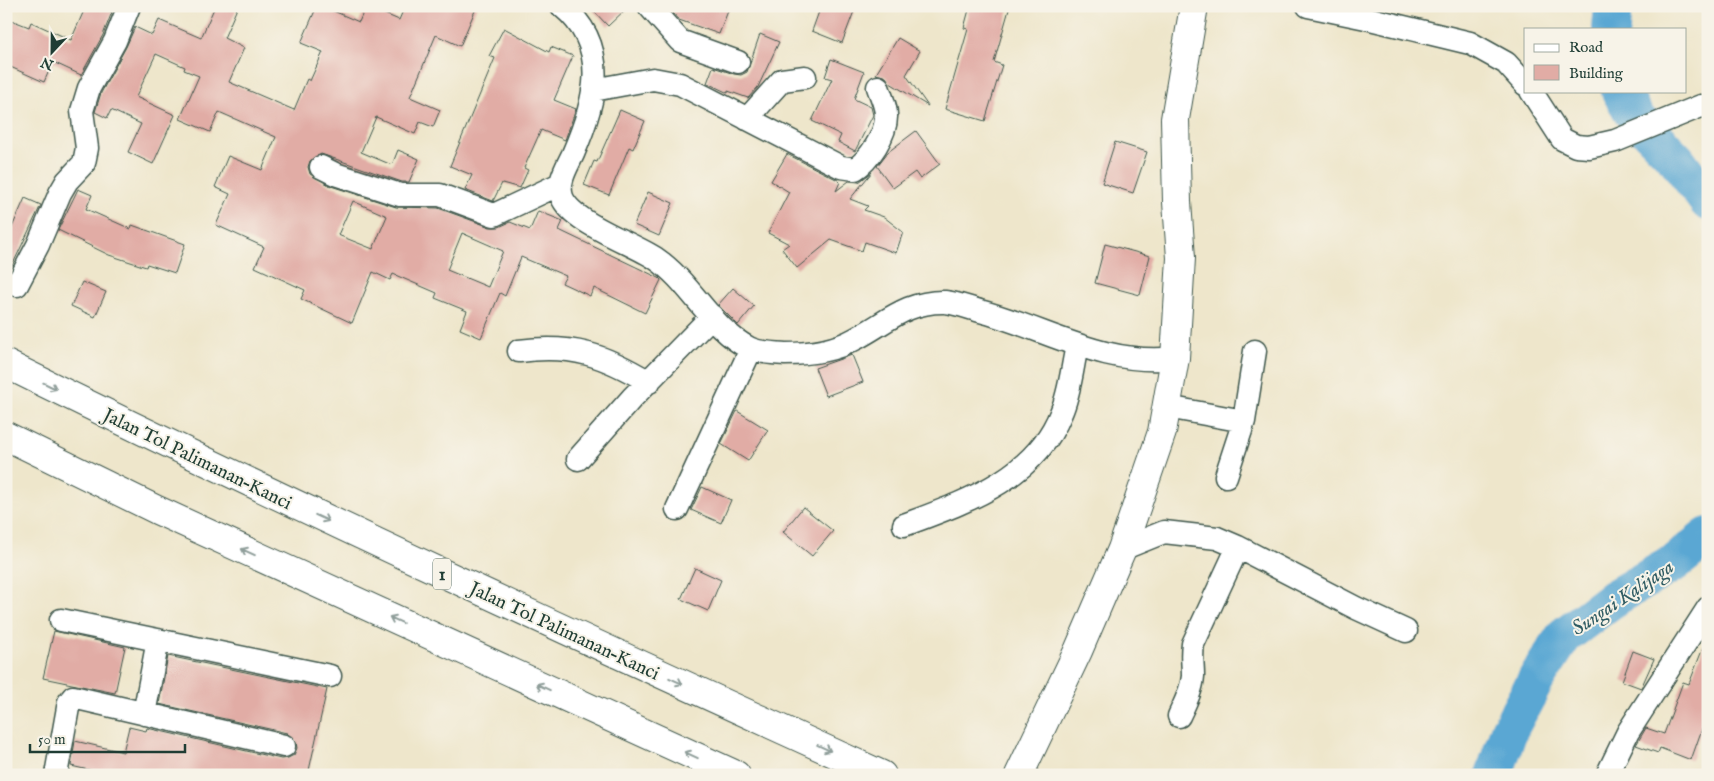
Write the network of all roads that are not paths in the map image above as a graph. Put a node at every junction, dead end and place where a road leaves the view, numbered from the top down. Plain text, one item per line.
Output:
1 (129, 6) edge
2 (562, 6) edge
3 (649, 6) edge
4 (1194, 6) edge
5 (1308, 6) edge
6 (738, 62) dead end
7 (805, 77) dead end
8 (1524, 83) edge
9 (878, 87) dead end
10 (593, 90) junction
11 (1532, 92) edge
12 (1704, 106) edge
13 (747, 118) junction
14 (321, 167) dead end
15 (560, 184) junction
16 (6, 283) edge
17 (712, 316) junction
18 (1077, 346) junction
19 (751, 349) junction
20 (519, 351) dead end
21 (1255, 351) dead end
22 (1175, 358) junction
23 (6, 364) edge
24 (649, 382) junction
25 (1168, 407) junction
26 (1244, 421) junction
27 (6, 436) edge
28 (578, 459) dead end
29 (1226, 476) dead end
30 (678, 509) dead end
31 (904, 525) dead end
32 (1238, 547) junction
33 (1122, 549) junction
34 (1708, 608) edge
35 (61, 620) dead end
36 (1406, 631) dead end
37 (158, 640) junction
38 (330, 676) dead end
39 (144, 714) junction
40 (1178, 716) dead end
41 (284, 746) dead end
42 (1022, 768) edge
43 (56, 775) edge
44 (736, 775) edge
45 (882, 775) edge
46 (1607, 775) edge

1 - 16 street
2 - 10 street
3 - 6 street
4 - 22 main road
5 - 8 street
7 - 13 street
9 - 13 street
10 - 13 street
10 - 15 street
11 - 12 street
14 - 15 street
15 - 17 street
17 - 19 street
17 - 24 street
18 - 19 street
18 - 22 street
18 - 31 street
19 - 30 street
20 - 24 street
21 - 26 street
22 - 25 main road
23 -> 45 main road, Jalan Tol Palimanan–Kanci / 1
24 - 28 street
25 - 26 street
25 - 33 main road
26 - 29 street
44 -> 27 main road
32 - 33 street
32 - 36 street
32 - 40 street
33 - 42 main road
34 - 46 street
35 - 37 street
37 - 38 street
37 - 39 street
39 - 41 street
39 - 43 street

